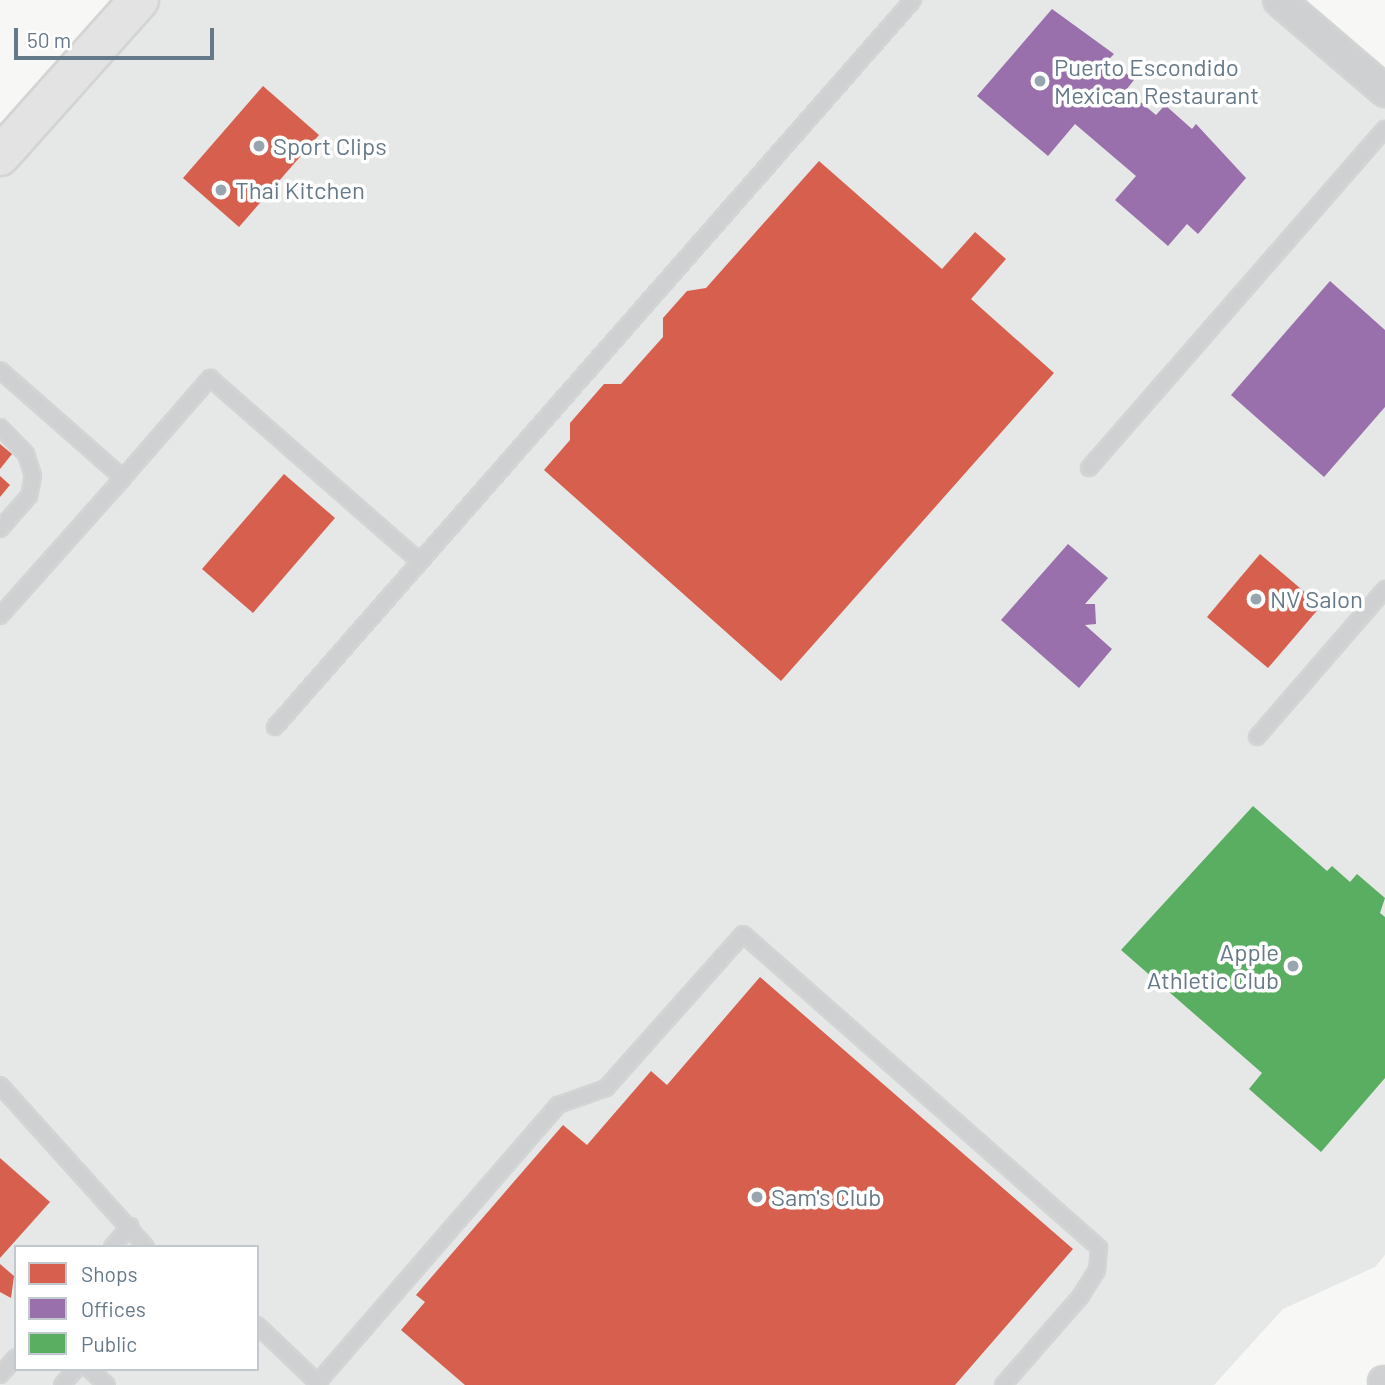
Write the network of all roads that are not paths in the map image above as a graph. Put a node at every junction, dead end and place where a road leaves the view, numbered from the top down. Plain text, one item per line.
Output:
1 (139, 0) edge
2 (913, 0) edge
3 (1279, 0) edge
4 (1385, 91) edge
5 (1385, 129) edge
6 (0, 156) edge
7 (0, 370) edge
8 (0, 427) edge
9 (1089, 468) dead end
10 (122, 478) junction
11 (0, 529) edge
12 (420, 562) junction
13 (1385, 590) edge
14 (0, 616) edge
15 (275, 727) dead end
16 (1257, 737) dead end
17 (0, 1085) edge
18 (130, 1226) junction
19 (114, 1245) edge
20 (144, 1245) edge
21 (259, 1327) edge
22 (14, 1359) edge
23 (74, 1371) edge
24 (91, 1371) edge
25 (0, 1375) edge
26 (319, 1383) edge
27 (62, 1385) edge
28 (107, 1385) edge
29 (1003, 1385) edge

1 - 6 main road
2 - 12 lane
3 - 4 street
5 - 9 lane
7 - 10 lane
8 - 11 lane
10 - 12 lane
10 - 14 lane
12 - 15 lane
13 - 16 lane
17 - 18 lane
18 - 19 lane
18 - 20 lane
21 - 26 lane
22 - 25 lane
23 - 27 lane
24 - 28 lane
26 - 29 lane

